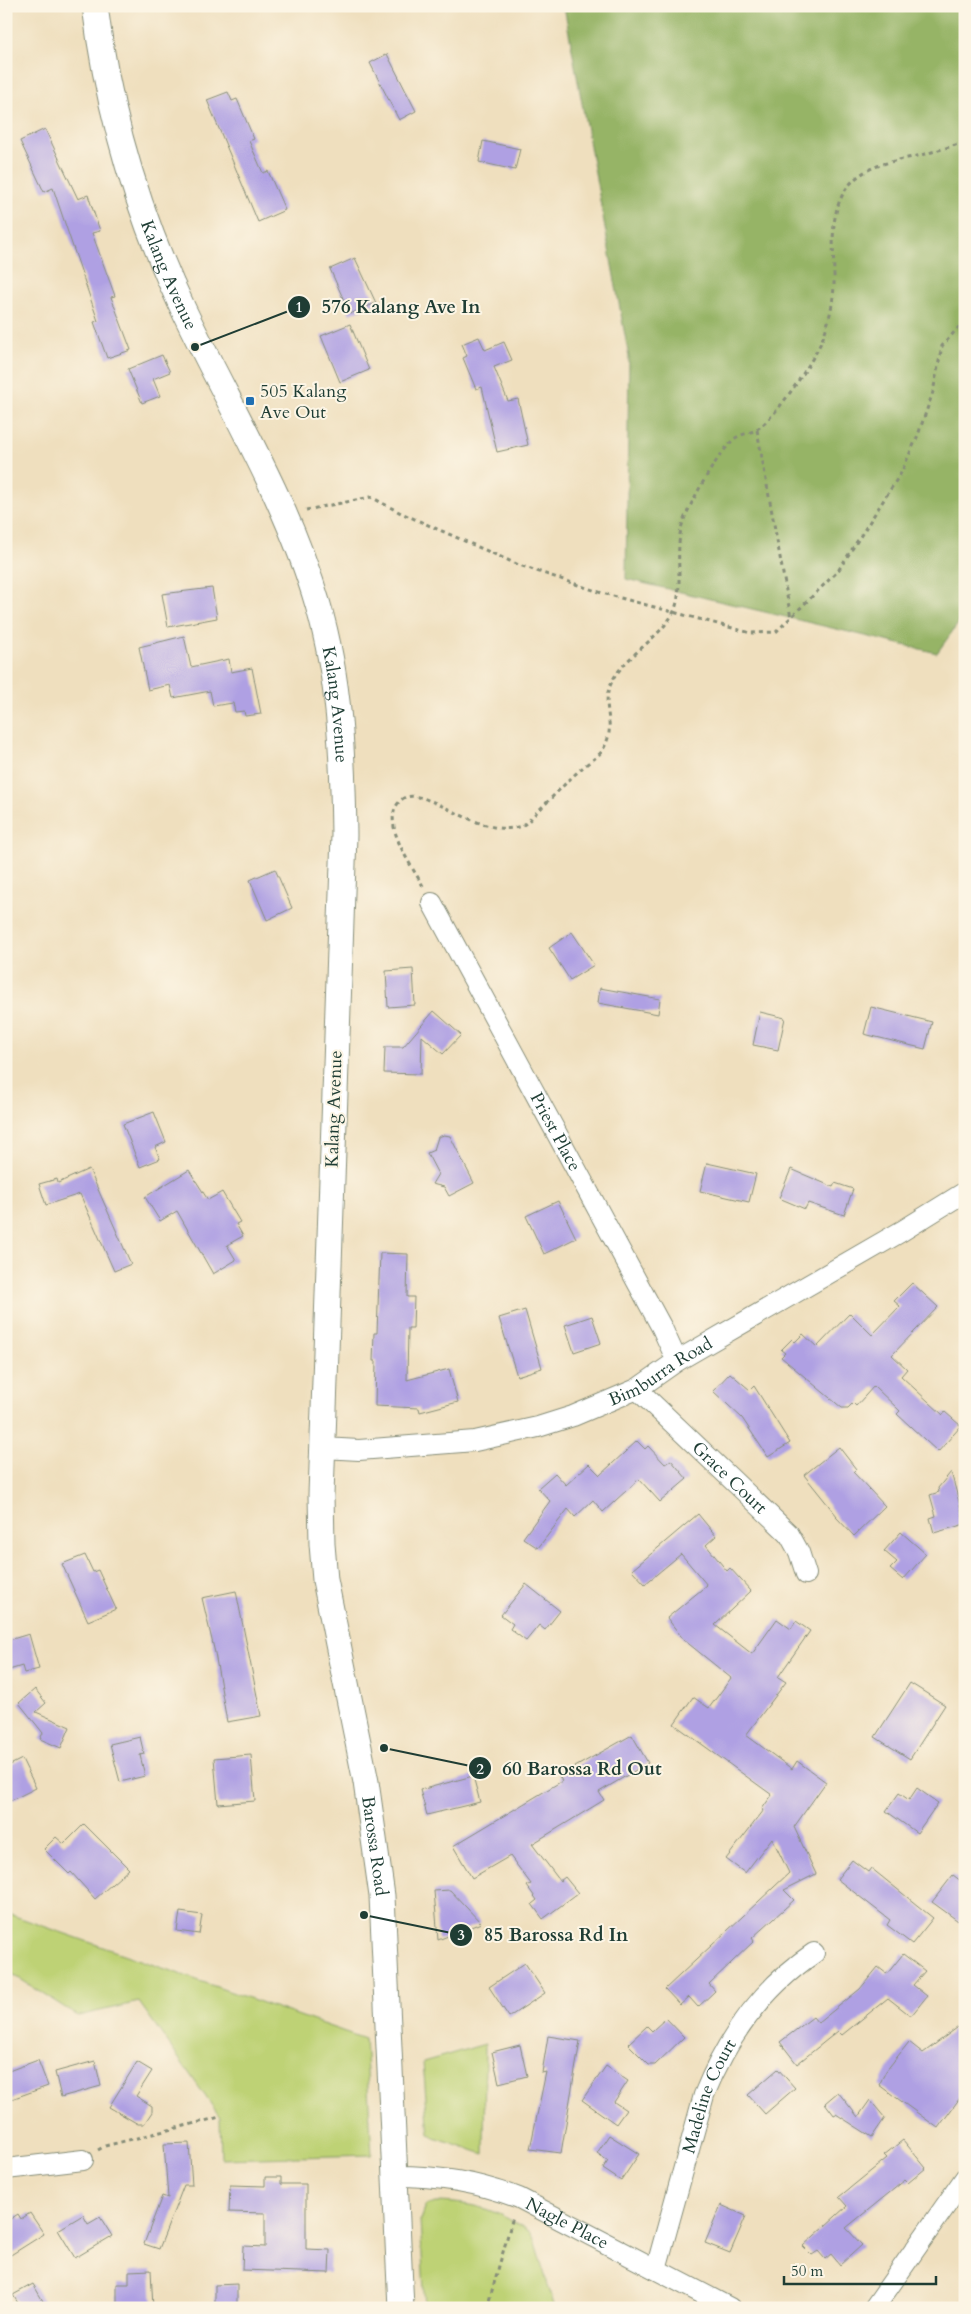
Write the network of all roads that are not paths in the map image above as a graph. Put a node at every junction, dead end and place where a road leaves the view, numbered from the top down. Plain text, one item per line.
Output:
1 (95, 6) edge
2 (432, 903) road end
3 (965, 1192) edge
4 (677, 1361) junction
5 (637, 1389) junction
6 (323, 1448) junction
7 (806, 1574) dead end
8 (814, 1953) dead end
9 (83, 2160) road end
10 (6, 2169) edge
11 (394, 2176) junction
12 (965, 2178) edge
13 (656, 2269) junction
14 (401, 2308) edge
15 (730, 2308) edge
16 (874, 2308) edge

1 - 6 street, Kalang Avenue
2 - 4 street, Priest Place
3 - 4 street, Bimburra Road
4 - 5 street, Bimburra Road
5 - 6 street, Bimburra Road
5 - 7 street, Grace Court
6 - 11 street, Barossa Road
8 - 13 street, Madeline Court
9 - 10 street
11 - 13 street, Nagle Place
11 - 14 street, Barossa Road
12 - 16 street
13 - 15 street, Nagle Place

